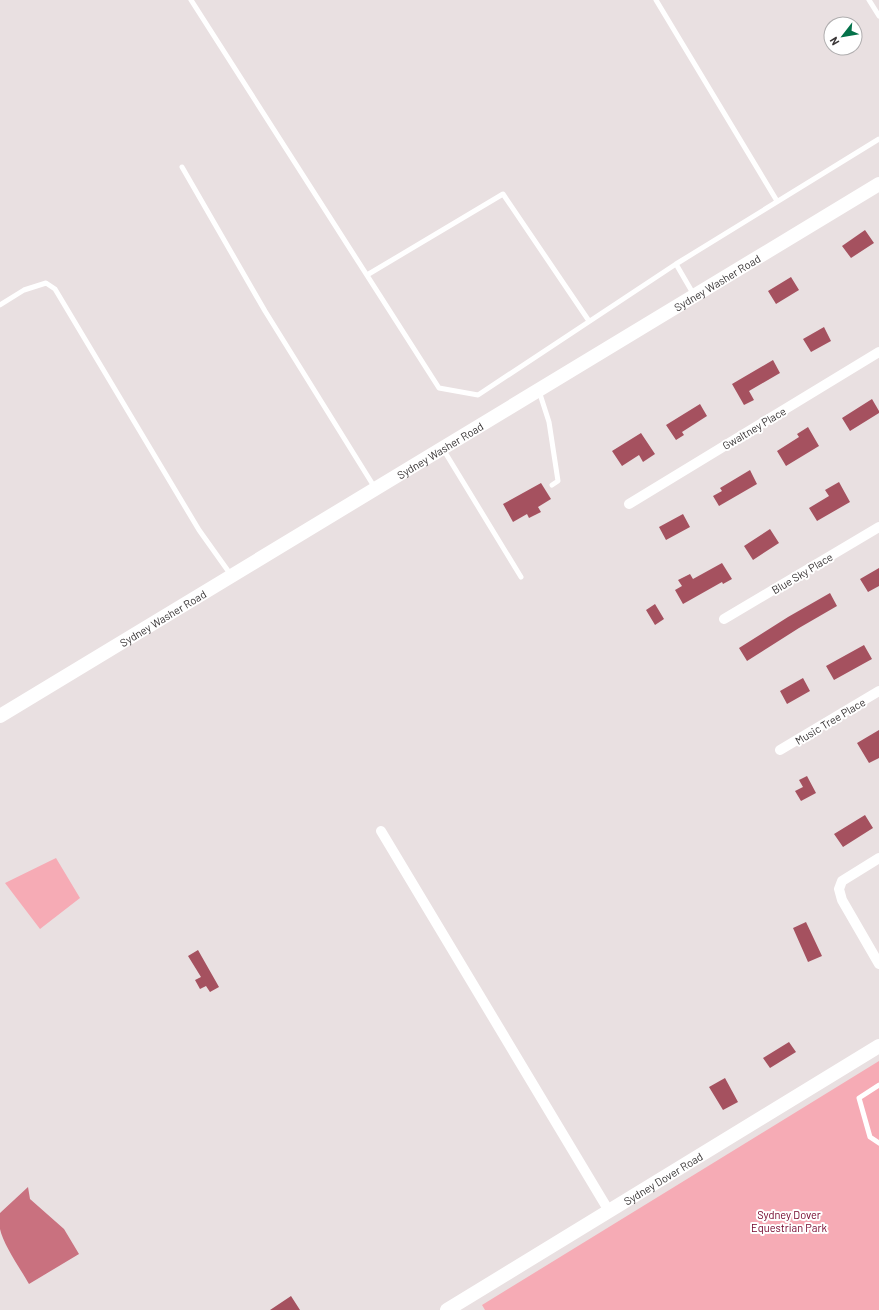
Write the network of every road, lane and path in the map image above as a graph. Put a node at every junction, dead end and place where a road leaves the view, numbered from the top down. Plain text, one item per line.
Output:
1 (191, 0) edge
2 (656, 0) edge
3 (869, 0) edge
4 (879, 16) edge
5 (879, 139) edge
6 (182, 167) dead end
7 (879, 184) edge
8 (777, 201) junction
9 (676, 264) junction
10 (367, 275) junction
11 (695, 296) junction
12 (0, 305) edge
13 (589, 321) junction
14 (879, 352) edge
15 (539, 390) junction
16 (443, 448) junction
17 (552, 485) dead end
18 (375, 489) junction
19 (628, 504) dead end
20 (879, 527) edge
21 (232, 576) junction
22 (521, 577) dead end
23 (724, 619) dead end
24 (879, 691) edge
25 (0, 716) edge
26 (780, 750) dead end
27 (381, 831) dead end
28 (879, 858) edge
29 (879, 964) edge
30 (879, 1046) edge
31 (879, 1085) edge
32 (879, 1143) edge
33 (609, 1211) junction
34 (465, 1306) edge
35 (447, 1310) edge

1 - 10 lane
2 - 8 lane
3 - 4 lane
5 - 8 lane
6 - 18 lane
7 - 11 street, Sydney Washer Road
8 - 9 lane
9 - 11 lane
9 - 13 lane
10 - 13 lane
10 - 13 lane
11 - 15 street, Sydney Washer Road
12 - 21 lane
14 - 19 street, Gwaltney Place
15 - 16 street, Sydney Washer Road
15 - 17 lane
16 - 18 street, Sydney Washer Road
16 - 22 lane
18 - 21 street, Sydney Washer Road
20 - 23 street, Blue Sky Place
21 - 25 street, Sydney Washer Road
24 - 26 street, Music Tree Place
27 - 33 street
28 - 29 street
30 - 33 street, Sydney Dover Road
31 - 32 lane
33 - 34 street, Sydney Dover Road
34 - 35 street, Sydney Dover Road

